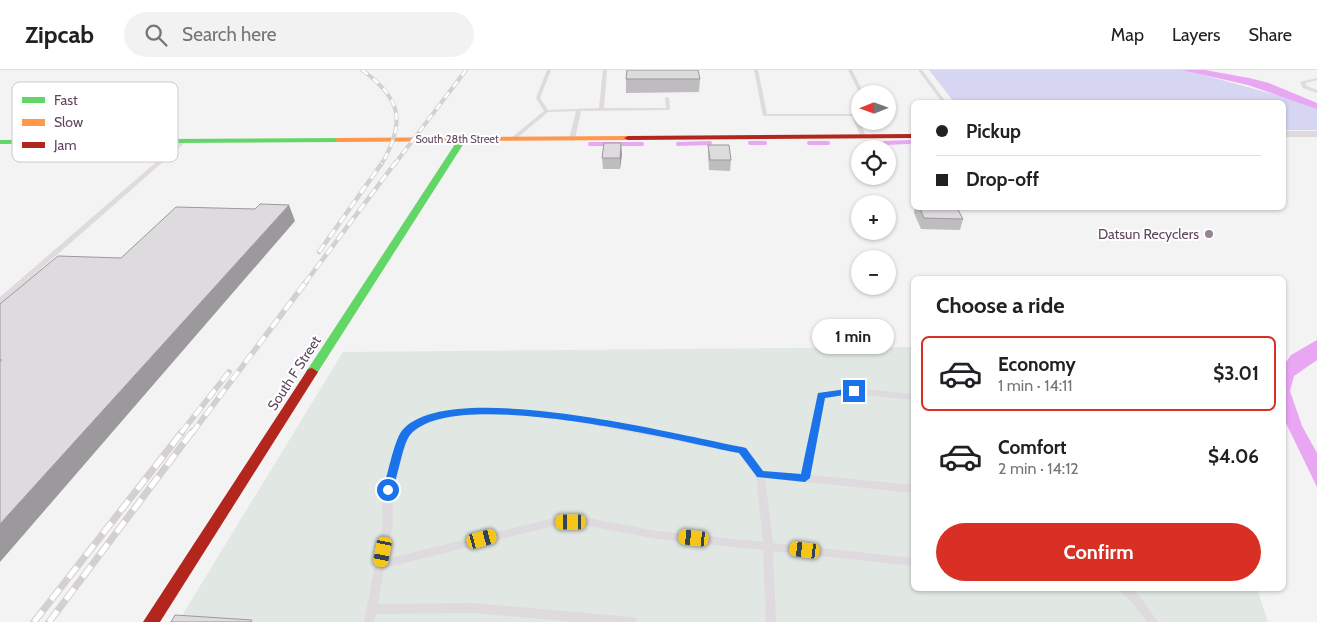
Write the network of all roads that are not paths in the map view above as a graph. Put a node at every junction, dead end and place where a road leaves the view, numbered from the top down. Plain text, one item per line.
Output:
1 (549, 70) edge
2 (605, 70) edge
3 (756, 70) edge
4 (850, 70) edge
5 (920, 70) edge
6 (1317, 79) edge
7 (858, 85) edge
8 (1317, 92) edge
9 (667, 98) dead end
10 (942, 100) edge
11 (580, 110) junction
12 (601, 110) junction
13 (547, 111) junction
14 (851, 115) edge
15 (860, 130) edge
16 (1286, 134) edge
17 (1317, 134) edge
18 (863, 136) junction
19 (911, 136) edge
20 (513, 139) junction
21 (572, 139) junction
22 (178, 140) edge
23 (185, 140) junction
24 (462, 140) junction
25 (178, 146) edge
26 (160, 162) edge
27 (0, 301) edge
28 (911, 396) edge
29 (760, 474) junction
30 (805, 478) junction
31 (911, 489) edge
32 (768, 546) junction
33 (911, 562) edge
34 (380, 566) junction
35 (1126, 591) edge
36 (372, 609) junction
37 (150, 622) edge
38 (369, 622) edge
39 (632, 622) edge
40 (771, 622) edge
41 (1153, 622) edge

1 - 13 lane
2 - 12 lane
3 - 14 lane
4 - 7 lane
5 - 10 lane
6 - 8 lane
9 - 12 lane
11 - 12 lane
11 - 13 lane
11 - 21 lane
13 - 20 lane
15 - 18 lane
16 - 17 street
18 - 19 street, South 28th Street
18 - 21 street, South 28th Street
20 - 21 street, South 28th Street
20 - 24 street, South 28th Street
22 - 23 street, South 28th Street
23 - 24 street, South 28th Street
23 - 25 lane
24 - 37 street, South F Street
26 - 27 lane
28 - 30 lane
29 - 30 lane
29 - 32 lane
29 - 34 lane
30 - 31 lane
32 - 33 lane
32 - 34 lane
32 - 40 lane
34 - 36 lane
35 - 41 lane
36 - 38 lane
36 - 39 lane

